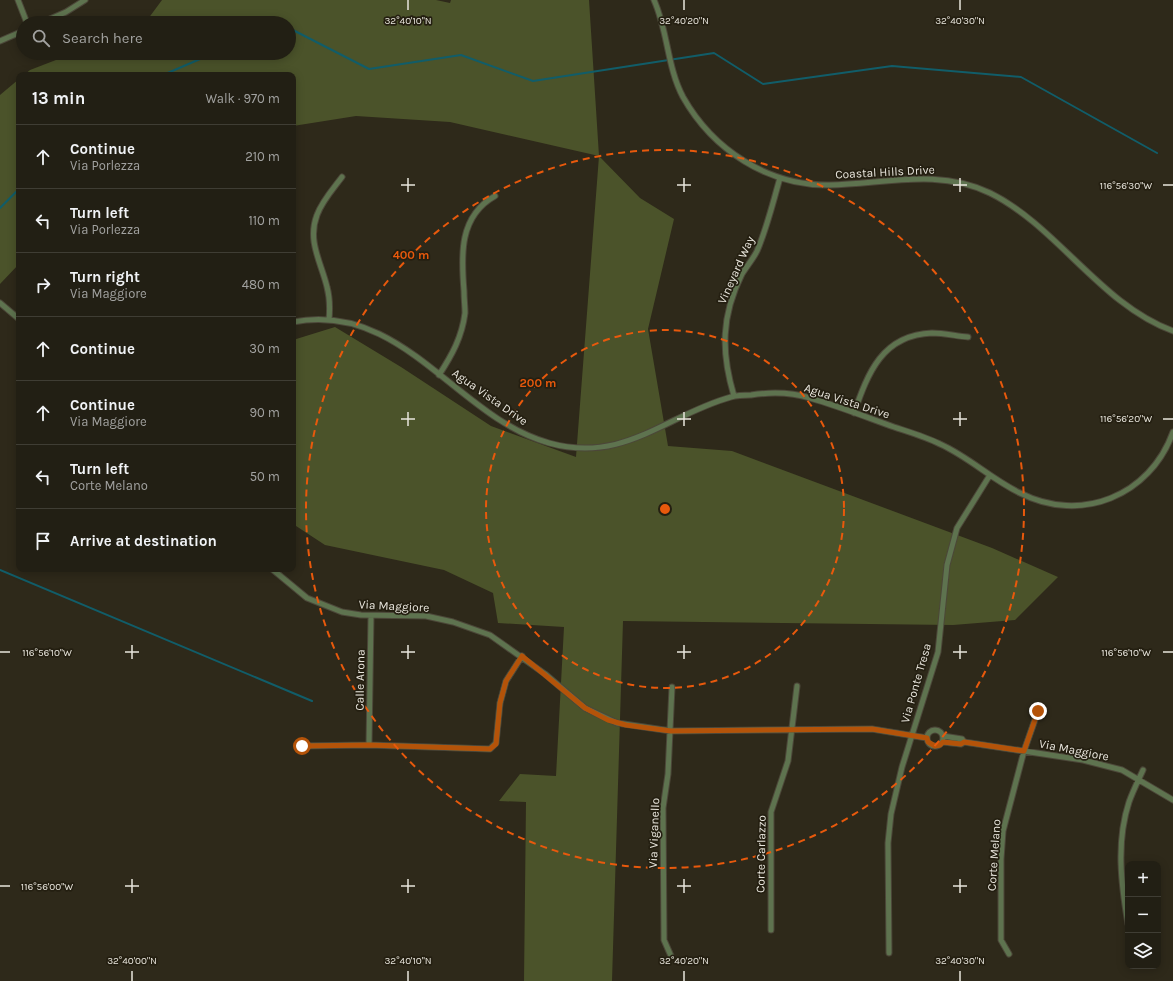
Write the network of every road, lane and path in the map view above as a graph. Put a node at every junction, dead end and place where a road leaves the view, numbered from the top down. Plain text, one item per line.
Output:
1 (18, 0) edge
2 (85, 0) edge
3 (654, 0) edge
4 (24, 16) edge
5 (57, 16) edge
6 (16, 34) edge
7 (0, 41) edge
8 (342, 177) dead end
9 (780, 178) junction
10 (495, 196) dead end
11 (0, 303) edge
12 (16, 316) edge
13 (329, 320) junction
14 (296, 322) edge
15 (1173, 331) edge
16 (968, 337) dead end
17 (440, 375) junction
18 (734, 396) junction
19 (854, 413) junction
20 (1173, 432) edge
21 (990, 475) junction
22 (276, 572) edge
23 (371, 616) junction
24 (522, 656) junction
25 (797, 686) dead end
26 (672, 687) dead end
27 (1038, 711) dead end
28 (791, 730) junction
29 (671, 731) junction
30 (911, 736) junction
31 (927, 738) junction
32 (943, 739) junction
33 (369, 745) junction
34 (298, 746) dead end
35 (1024, 751) junction
36 (1143, 770) dead end
37 (1139, 780) junction
38 (1173, 800) edge
39 (1125, 906) edge
40 (770, 930) dead end
41 (889, 953) dead end
42 (1009, 954) dead end
43 (671, 956) dead end

1 - 4 street
2 - 5 street
3 - 9 street, Coastal Hills Drive
6 - 7 street
8 - 13 street
9 - 15 street, Coastal Hills Drive
9 - 18 street, Vineyard Way
10 - 17 street
11 - 12 street
13 - 14 street, Agua Vista Drive
13 - 17 street, Agua Vista Drive
16 - 19 street
17 - 18 street, Agua Vista Drive
18 - 19 street, Agua Vista Drive
19 - 21 street, Agua Vista Drive
20 - 21 street, Agua Vista Drive
21 - 30 street, Via Ponte Tresa
22 - 23 street, Via Maggiore
23 - 24 street, Via Maggiore
23 - 33 street, Calle Arona
24 - 29 street, Via Maggiore
24 - 33 street
25 - 28 street, Corte Carlazzo
26 - 29 street, Via Viganello
27 - 35 street, Corte Melano
28 - 29 street, Via Maggiore
28 - 30 street, Via Maggiore
28 - 40 street, Corte Carlazzo
29 - 43 street, Via Viganello
30 - 31 street, Via Maggiore
30 - 41 street, Via Ponte Tresa
31 - 32 street
31 - 32 street
32 - 35 street, Via Maggiore
33 - 34 street
35 - 37 street, Via Maggiore
35 - 42 street, Corte Melano
36 - 37 street
37 - 38 street, Via Maggiore
37 - 39 street

